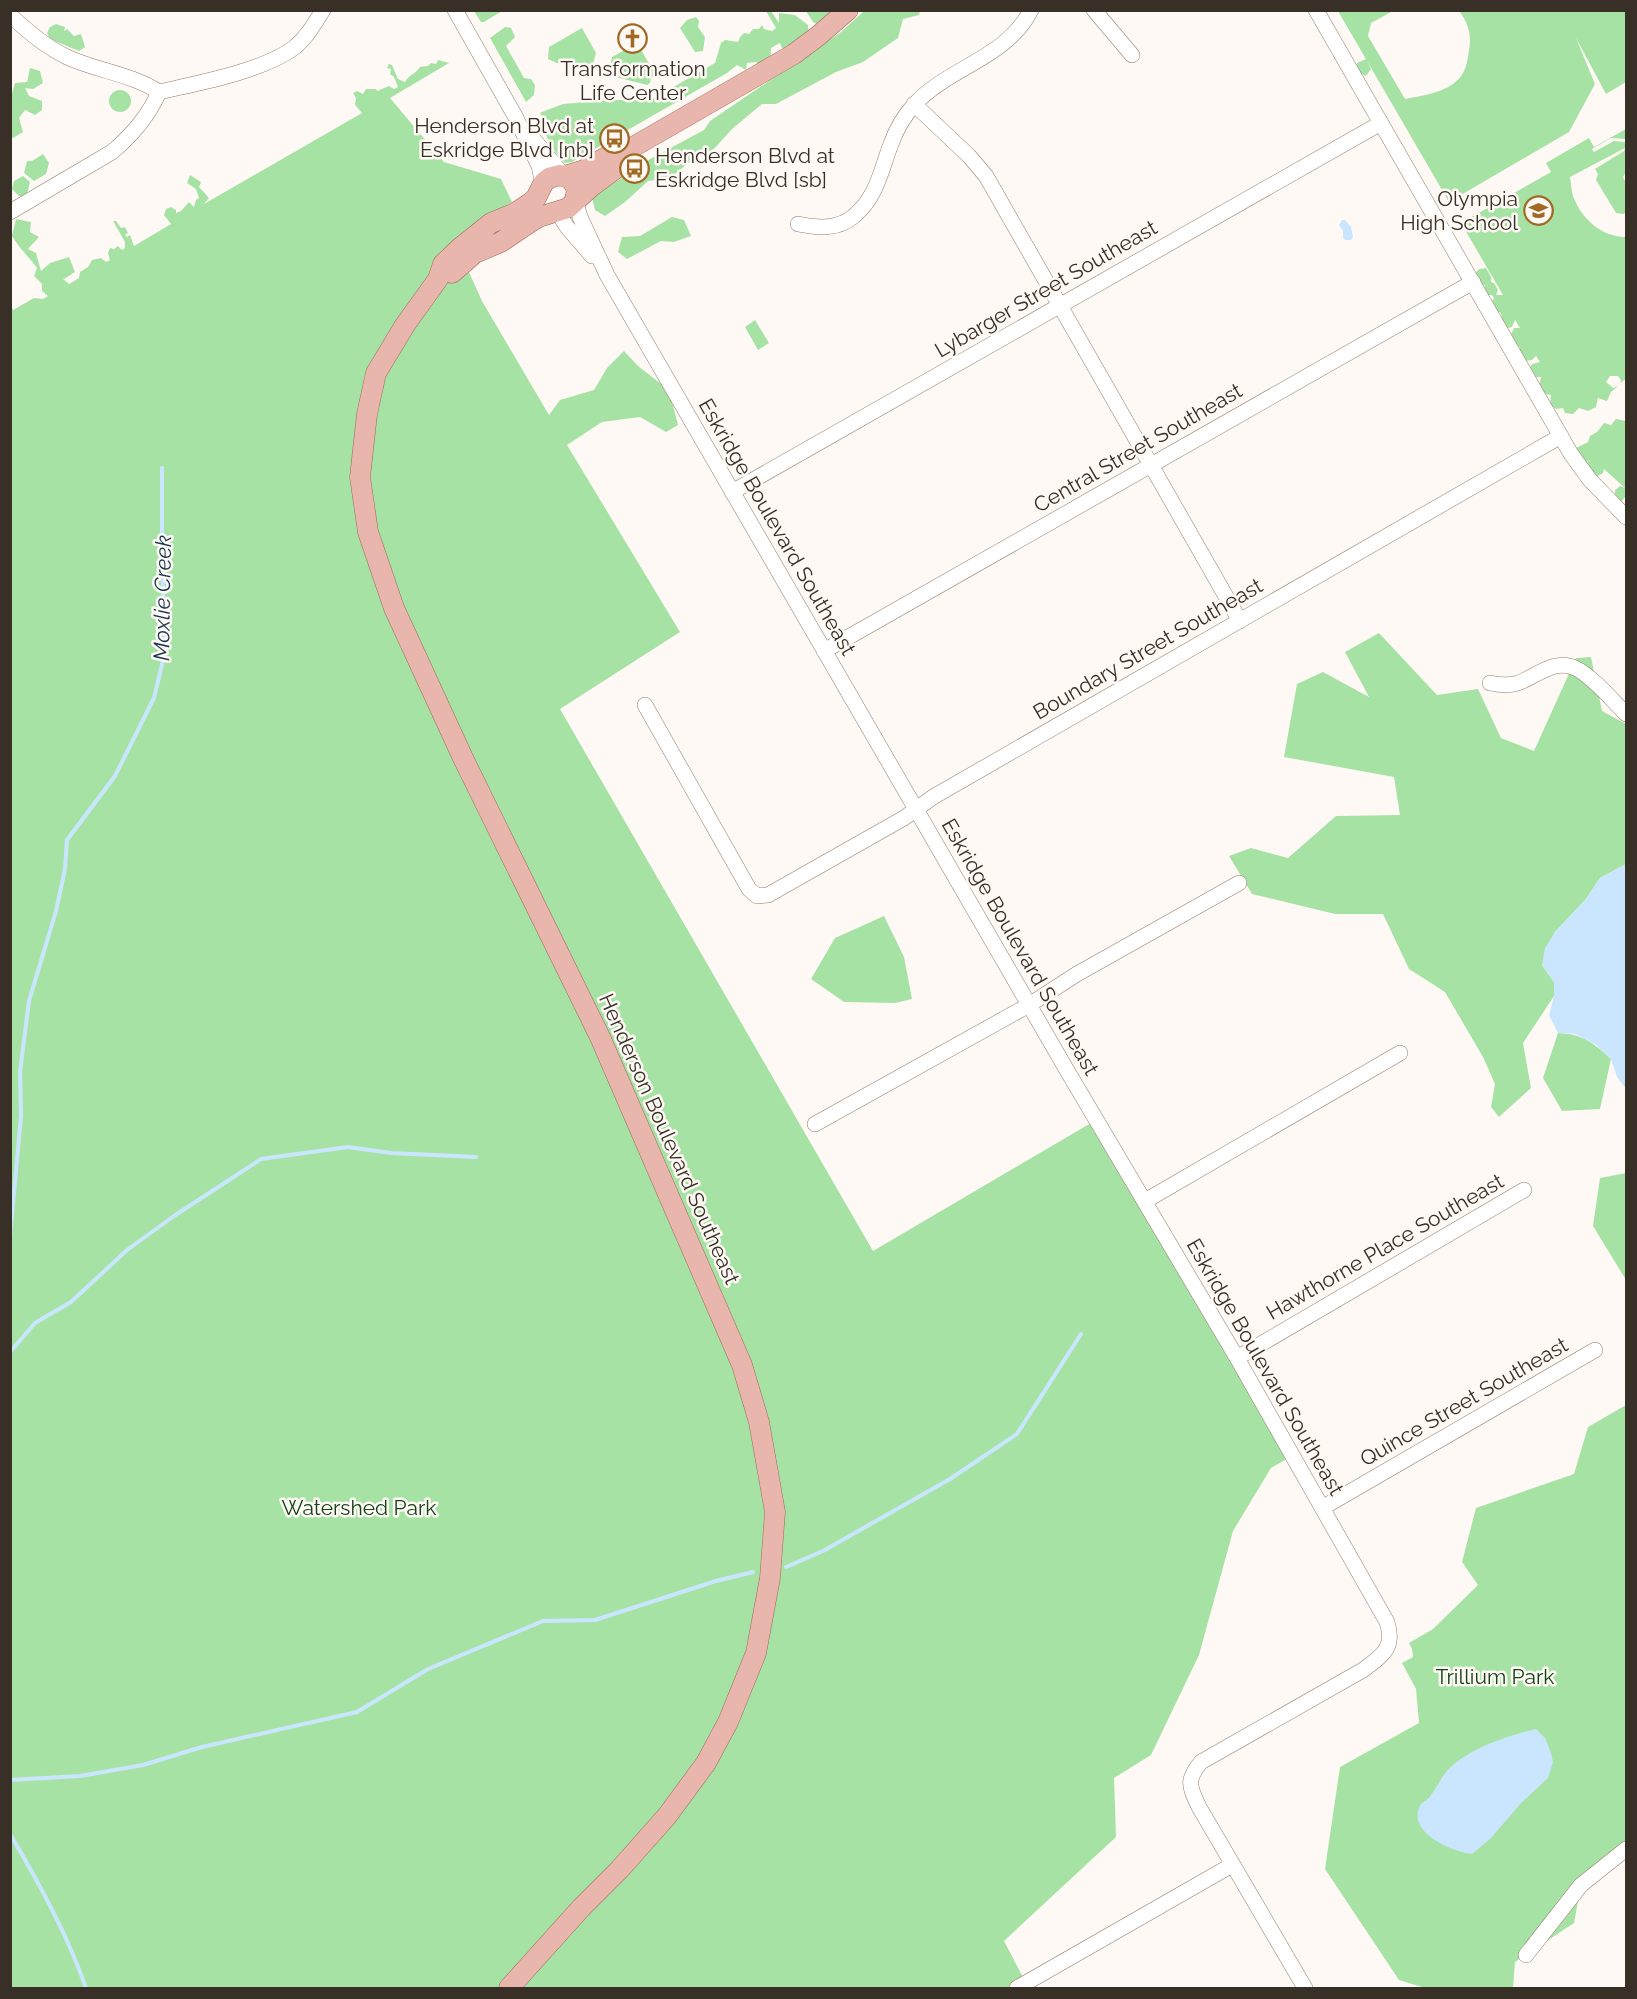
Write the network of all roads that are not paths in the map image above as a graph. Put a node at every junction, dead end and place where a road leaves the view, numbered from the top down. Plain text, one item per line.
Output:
1 (323, 10) edge
2 (455, 10) edge
3 (848, 10) edge
4 (1031, 10) edge
5 (1094, 10) edge
6 (1316, 10) edge
7 (10, 15) edge
8 (1132, 55) dead end
9 (159, 92) junction
10 (914, 104) junction
11 (515, 116) junction
12 (1381, 123) junction
13 (633, 147) junction
14 (564, 176) junction
15 (543, 185) junction
16 (575, 200) junction
17 (557, 211) junction
18 (10, 212) edge
19 (798, 224) dead end
20 (607, 275) junction
21 (438, 279) junction
22 (1473, 282) junction
23 (1060, 306) junction
24 (1561, 436) junction
25 (1152, 464) junction
26 (732, 492) junction
27 (1626, 517) edge
28 (1240, 621) junction
29 (824, 651) junction
30 (1490, 683) dead end
31 (645, 705) dead end
32 (1626, 714) edge
33 (915, 809) junction
34 (1239, 883) dead end
35 (1029, 1005) junction
36 (1400, 1053) dead end
37 (815, 1124) dead end
38 (1524, 1190) dead end
39 (1145, 1201) junction
40 (1595, 1350) dead end
41 (1237, 1358) junction
42 (1322, 1508) junction
43 (1626, 1849) edge
44 (1232, 1865) junction
45 (1526, 1955) dead end
46 (509, 1989) edge
47 (1017, 1989) edge
48 (1305, 1989) edge

1 - 9 street
2 - 11 street
3 - 13 main road
4 - 10 street
5 - 8 street
6 - 12 street
7 - 9 street
9 - 18 street
10 - 19 street
10 - 23 street
11 - 14 street
11 - 15 street
12 - 22 street
12 - 23 street, Lybarger Street Southeast
13 - 14 main road
13 - 16 main road
14 - 15 main road
14 - 16 main road
15 - 17 main road
15 - 21 main road, Henderson Boulevard Southeast
16 - 17 main road
16 - 20 street, Eskridge Boulevard Southeast
17 - 20 street, Eskridge Boulevard Southeast
17 - 21 main road, Henderson Boulevard Southeast
20 - 26 street, Eskridge Boulevard Southeast
21 - 46 main road, Henderson Boulevard Southeast
22 - 24 street
22 - 25 street, Central Street Southeast
23 - 25 street
23 - 26 street, Lybarger Street Southeast
24 - 27 street
24 - 28 street, Boundary Street Southeast
25 - 28 street
25 - 29 street, Central Street Southeast
26 - 29 street, Eskridge Boulevard Southeast
28 - 33 street, Boundary Street Southeast
29 - 33 street, Eskridge Boulevard Southeast
30 - 32 street
31 - 33 street, Boundary Street Southeast
33 - 35 street, Eskridge Boulevard Southeast
34 - 35 street
35 - 37 street
35 - 39 street, Eskridge Boulevard Southeast
36 - 39 street
38 - 41 street, Hawthorne Place Southeast
39 - 41 street, Eskridge Boulevard Southeast
40 - 42 street, Quince Street Southeast
41 - 42 street, Eskridge Boulevard Southeast
42 - 44 street, Eskridge Boulevard Southeast
43 - 45 street
44 - 47 street
44 - 48 street

